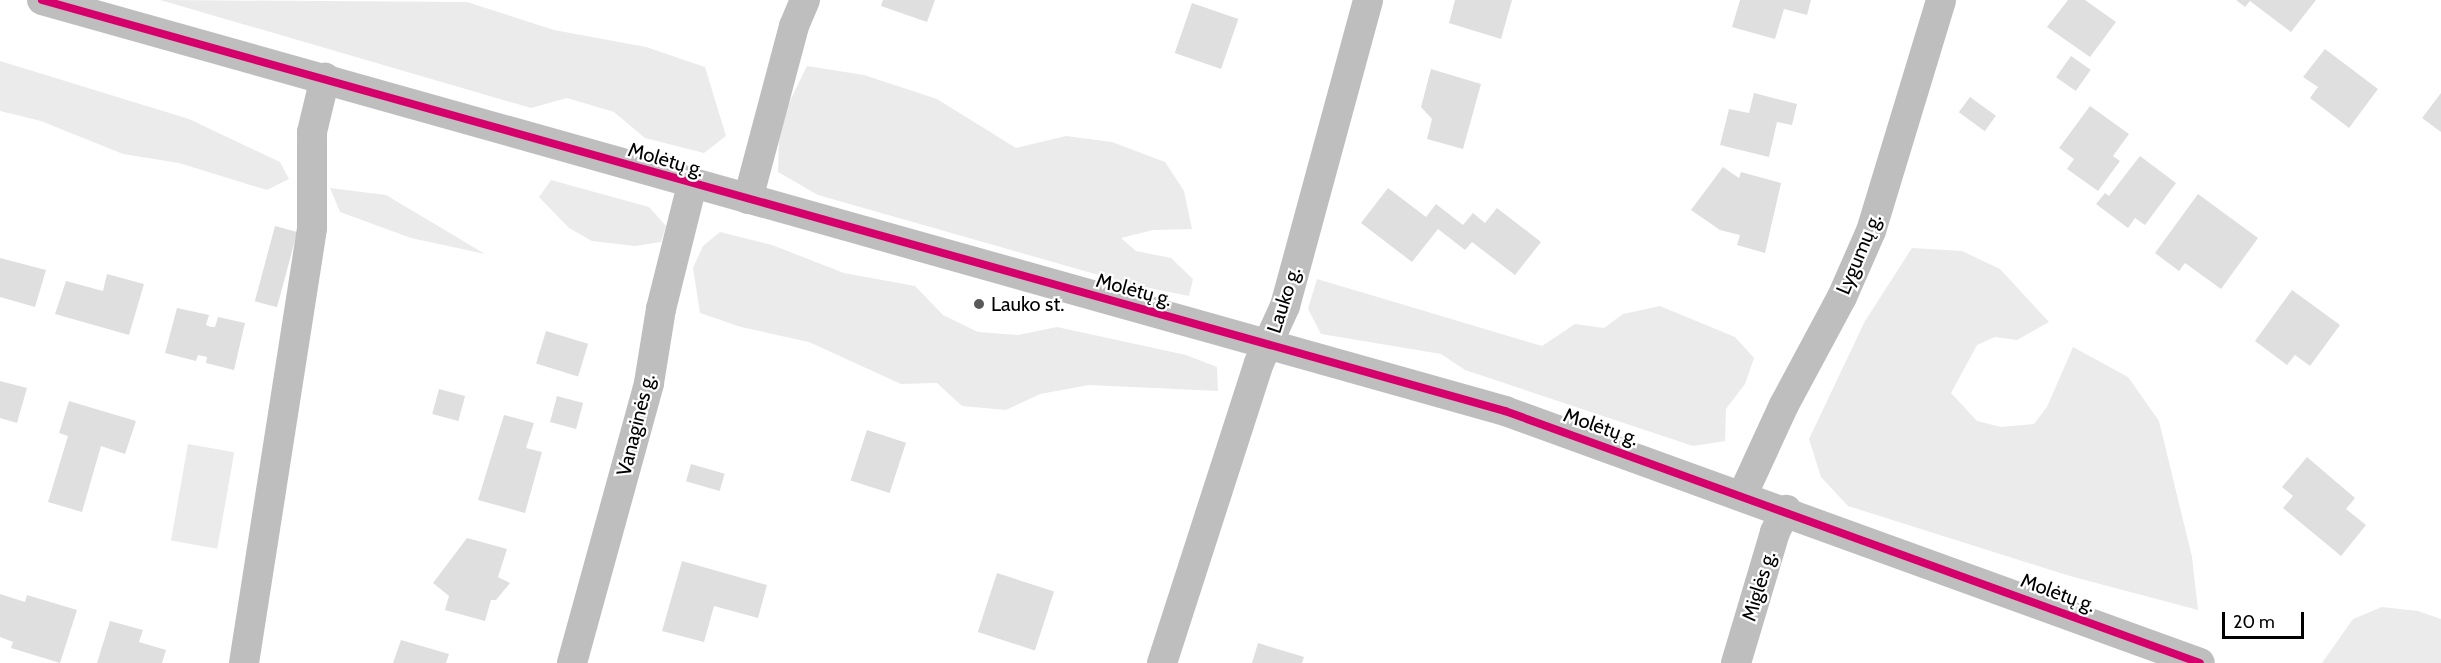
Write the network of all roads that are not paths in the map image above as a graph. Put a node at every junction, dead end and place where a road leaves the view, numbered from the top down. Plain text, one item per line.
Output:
1 (42, 0) edge
2 (805, 0) edge
3 (1368, 0) edge
4 (1941, 0) edge
5 (325, 78) junction
6 (692, 185) junction
7 (748, 200) junction
8 (1270, 344) junction
9 (1743, 494) junction
10 (1786, 510) junction
11 (244, 663) edge
12 (572, 663) edge
13 (1162, 663) edge
14 (1736, 663) edge
15 (2200, 663) edge

1 - 5 street, Molėtų g.
2 - 7 street
3 - 8 street, Lauko g.
4 - 9 street, Lygumų g.
5 - 6 street, Molėtų g.
5 - 11 street
6 - 7 street, Molėtų g.
6 - 12 street, Vanaginės g.
7 - 8 street, Molėtų g.
8 - 9 street, Molėtų g.
8 - 13 street, Lauko g.
9 - 10 street, Molėtų g.
10 - 14 street, Miglės g.
10 - 15 street, Molėtų g.

